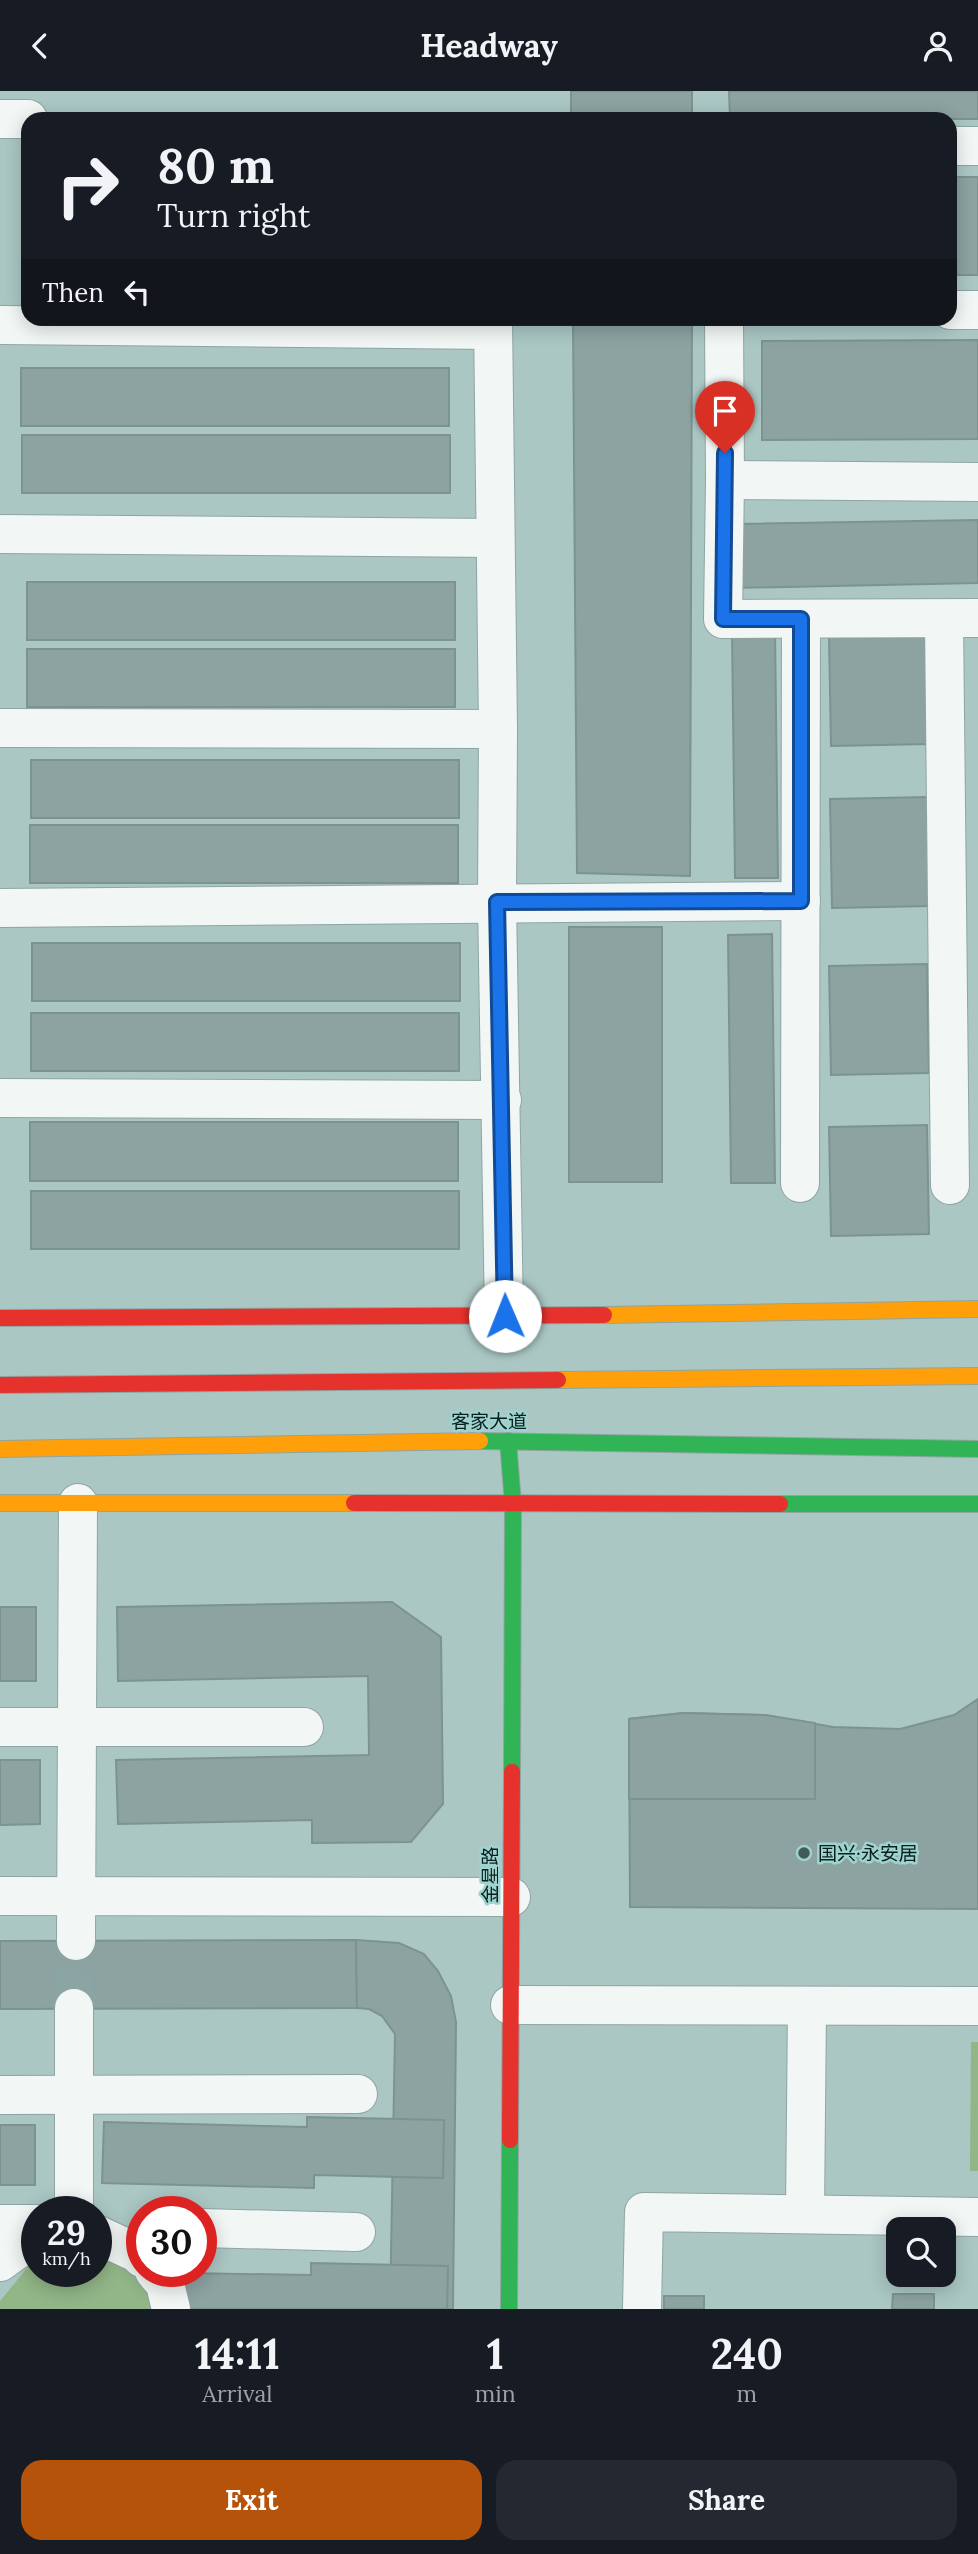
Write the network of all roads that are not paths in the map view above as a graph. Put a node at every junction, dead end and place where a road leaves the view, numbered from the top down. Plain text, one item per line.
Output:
1 (0, 119) edge
2 (21, 119) edge
3 (957, 146) edge
4 (978, 146) edge
5 (957, 310) edge
6 (978, 310) edge
7 (0, 325) edge
8 (21, 325) edge
9 (493, 326) edge
10 (724, 326) edge
11 (726, 479) junction
12 (978, 482) edge
13 (0, 534) edge
14 (495, 538) junction
15 (801, 619) junction
16 (961, 619) edge
17 (0, 728) edge
18 (498, 729) junction
19 (801, 901) junction
20 (497, 902) junction
21 (0, 908) edge
22 (0, 1098) edge
23 (502, 1100) junction
24 (800, 1183) dead end
25 (950, 1185) dead end
26 (978, 1309) edge
27 (505, 1316) junction
28 (0, 1318) edge
29 (978, 1376) edge
30 (0, 1385) edge
31 (508, 1441) junction
32 (0, 1449) edge
33 (978, 1449) edge
34 (0, 1503) edge
35 (78, 1503) junction
36 (513, 1504) junction
37 (978, 1504) edge
38 (0, 1727) edge
39 (78, 1727) junction
40 (304, 1727) dead end
41 (0, 1896) edge
42 (78, 1897) junction
43 (511, 1897) junction
44 (76, 1941) tunnel mouth
45 (510, 2005) junction
46 (807, 2006) junction
47 (978, 2006) edge
48 (74, 2008) tunnel mouth
49 (358, 2094) dead end
50 (0, 2095) edge
51 (73, 2095) junction
52 (74, 2196) edge
53 (805, 2214) junction
54 (978, 2217) edge
55 (0, 2224) edge
56 (21, 2224) edge
57 (217, 2228) edge
58 (356, 2232) dead end
59 (21, 2247) edge
60 (0, 2262) edge
61 (166, 2287) edge
62 (171, 2309) edge
63 (509, 2309) edge
64 (642, 2309) edge

1 - 2 street
3 - 4 street
5 - 6 street
7 - 8 street
9 - 14 street
10 - 11 street
11 - 12 street
11 - 15 street
13 - 14 street
14 - 18 street
15 - 16 street
15 - 19 street
16 - 25 street
17 - 18 street
18 - 20 street
19 - 20 street
19 - 24 street
20 - 21 street
20 - 23 street
22 - 23 street
23 - 27 street
26 - 27 street
27 - 28 street
29 - 30 street, 客家大道
31 - 32 street, 客家大道
31 - 33 street, 客家大道
31 - 36 street, 金星路
34 - 35 street
35 - 36 street
35 - 39 street
36 - 37 street
36 - 43 street, 金星路
38 - 39 street
39 - 40 street
39 - 42 street
41 - 42 street
42 - 43 street
42 - 44 street
43 - 45 street, 金星路
45 - 46 street
45 - 63 street, 金星路
46 - 47 street
46 - 53 street
48 - 51 street
49 - 51 street
50 - 51 street
51 - 52 street
53 - 54 street
53 - 64 street
55 - 56 street
57 - 58 street
59 - 60 street
61 - 62 street

